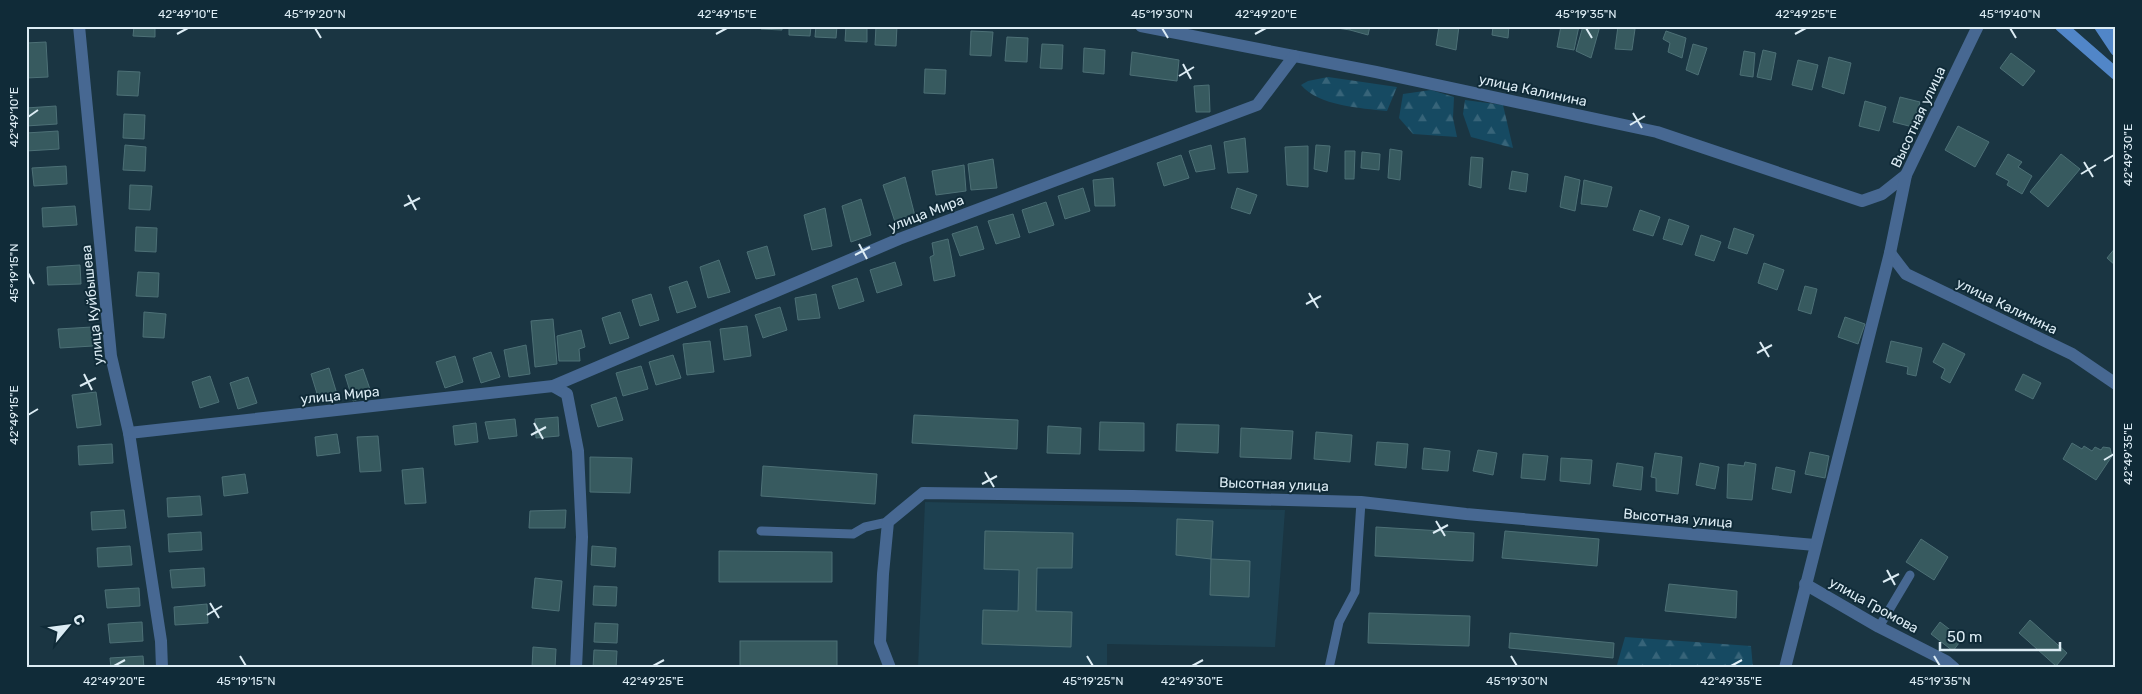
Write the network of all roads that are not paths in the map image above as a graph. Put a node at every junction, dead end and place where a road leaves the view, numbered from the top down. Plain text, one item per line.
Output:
1 (79, 26) edge
2 (1140, 26) edge
3 (1978, 26) edge
4 (2061, 26) edge
5 (2100, 26) edge
6 (2112, 26) edge
7 (2116, 32) edge
8 (2116, 50) edge
9 (1294, 56) junction
10 (2116, 74) edge
11 (1906, 175) junction
12 (1890, 252) junction
13 (2116, 384) edge
14 (553, 386) junction
15 (129, 433) junction
16 (1361, 502) junction
17 (888, 522) junction
18 (761, 531) dead end
19 (1815, 545) junction
20 (1910, 575) dead end
21 (1805, 584) junction
22 (1879, 627) junction
23 (1950, 664) edge
24 (162, 668) edge
25 (576, 668) edge
26 (890, 668) edge
27 (1328, 668) edge
28 (1785, 668) edge
29 (1932, 668) edge

1 - 15 street, улица Куйбышева
2 - 9 street, улица Калинина
3 - 11 street, Высотная улица
4 - 10 street
5 - 8 street
6 - 7 street
9 - 11 street, улица Калинина
9 - 14 street, улица Мира
11 - 12 street, Высотная улица
12 - 13 street, улица Калинина
12 - 19 street, Высотная улица
14 - 15 street, улица Мира
14 - 25 street
15 - 24 street, улица Куйбышева
16 - 17 street, Высотная улица
16 - 19 street, Высотная улица
16 - 27 lane
17 - 18 lane
17 - 26 street
19 - 21 street, Высотная улица
20 - 22 lane
21 - 22 street, улица Громова
21 - 28 street, Высотная улица
22 - 23 street, улица Громова
23 - 29 street

